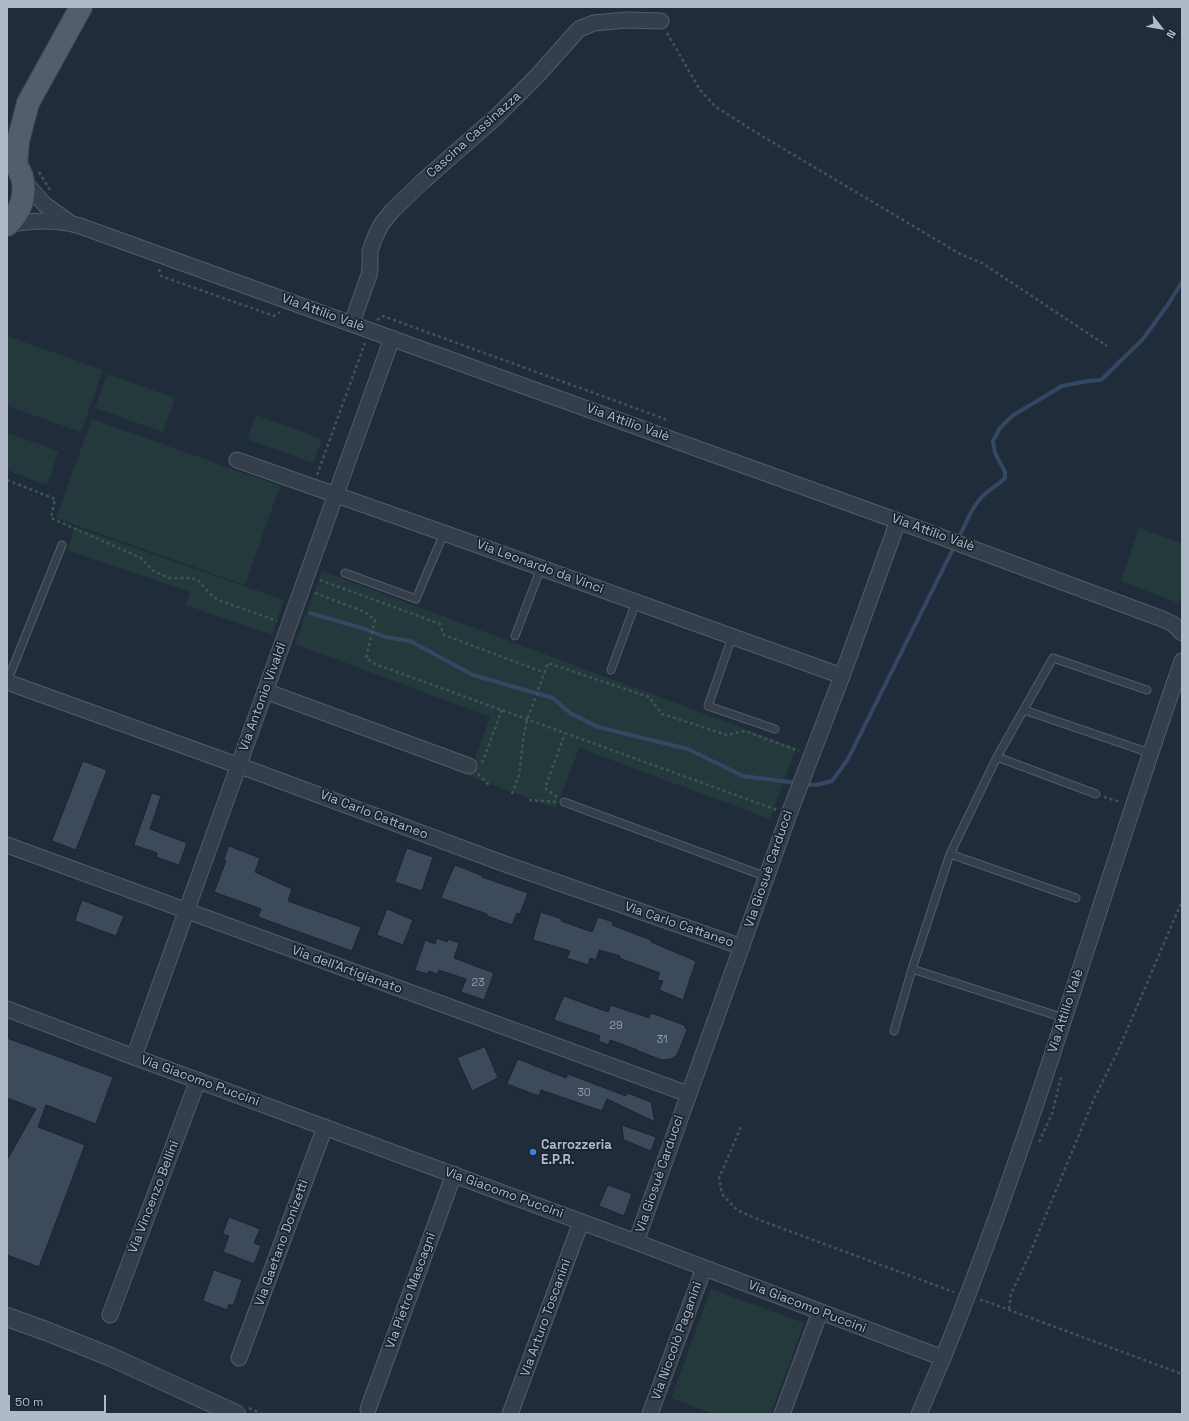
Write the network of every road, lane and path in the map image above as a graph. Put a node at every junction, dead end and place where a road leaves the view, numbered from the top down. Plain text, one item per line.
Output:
1 (81, 7) edge
2 (661, 21) joint
3 (28, 103) junction
4 (7, 127) edge
5 (15, 167) edge
6 (69, 222) junction
7 (7, 225) edge
8 (352, 323) junction
9 (392, 338) junction
10 (366, 340) dead end
11 (1107, 346) dead end
12 (237, 460) dead end
13 (7, 480) edge
14 (313, 486) junction
15 (336, 494) junction
16 (898, 521) junction
17 (444, 533) junction
18 (62, 545) dead end
19 (541, 568) junction
20 (345, 573) dead end
21 (304, 582) junction
22 (636, 602) junction
23 (289, 625) junction
24 (1182, 633) edge
25 (515, 636) dead end
26 (732, 637) junction
27 (1182, 661) edge
28 (611, 670) dead end
29 (544, 673) junction
30 (842, 676) junction
31 (7, 682) edge
32 (1147, 690) dead end
33 (265, 691) junction
34 (502, 710) junction
35 (1024, 710) junction
36 (527, 720) junction
37 (775, 729) dead end
38 (565, 733) junction
39 (1150, 753) junction
40 (811, 756) junction
41 (997, 757) junction
42 (238, 765) junction
43 (469, 766) joint
44 (512, 794) dead end
45 (1096, 794) joint
46 (529, 800) dead end
47 (564, 802) junction
48 (1133, 806) junction
49 (789, 814) junction
50 (7, 846) edge
51 (950, 854) junction
52 (767, 877) junction
53 (1076, 898) dead end
54 (1182, 901) edge
55 (186, 912) junction
56 (742, 947) junction
57 (912, 969) junction
58 (7, 1008) edge
59 (1064, 1018) junction
60 (894, 1031) dead end
61 (134, 1057) junction
62 (198, 1080) junction
63 (688, 1094) junction
64 (741, 1127) dead end
65 (325, 1128) junction
66 (454, 1174) junction
67 (581, 1222) junction
68 (636, 1242) junction
69 (704, 1268) junction
70 (974, 1299) junction
71 (1009, 1309) junction
72 (820, 1312) junction
73 (110, 1315) dead end
74 (7, 1317) edge
75 (240, 1358) dead end
76 (943, 1358) junction
77 (1182, 1374) edge
78 (368, 1409) dead end
79 (236, 1414) edge
80 (510, 1414) edge
81 (650, 1414) edge
82 (782, 1414) edge
83 (919, 1414) edge

1 - 3 main road
2 - 8 street, Cascina Cassinazza
2 - 11 path
3 - 4 main road
3 - 5 main road
5 - 6 street, Via Attilio Valè
5 - 7 main road
6 - 7 street, Via Attilio Valè
6 - 8 street, Via Attilio Valè
8 - 9 street, Via Attilio Valè
9 - 15 street, Via Antonio Vivaldi
9 - 16 street, Via Attilio Valè
10 - 14 path
12 - 14 street, Via Leonardo da Vinci
13 - 23 path
14 - 15 street, Via Leonardo da Vinci
15 - 17 street, Via Leonardo da Vinci
15 - 21 street, Via Antonio Vivaldi
16 - 24 street, Via Attilio Valè
16 - 30 street, Via Giosuè Carducci
17 - 19 street, Via Leonardo da Vinci
17 - 20 lane
18 - 31 lane
19 - 22 street, Via Leonardo da Vinci
19 - 25 lane
21 - 23 street, Via Antonio Vivaldi
21 - 29 path
21 - 34 path
22 - 26 street, Via Leonardo da Vinci
22 - 28 lane
23 - 33 street, Via Antonio Vivaldi
26 - 30 street, Via Leonardo da Vinci
26 - 37 lane
27 - 39 street, Via Attilio Valè
29 - 36 path
29 - 40 path
30 - 40 street, Via Giosuè Carducci
31 - 42 street, Via Carlo Cattaneo
32 - 35 lane
33 - 42 street, Via Antonio Vivaldi
33 - 43 street
34 - 36 path
34 - 43 path
35 - 39 lane
35 - 41 lane
36 - 38 path
36 - 44 path
38 - 47 path
38 - 49 path
39 - 48 street, Via Attilio Valè
40 - 49 street, Via Giosuè Carducci
41 - 45 lane
41 - 51 lane
42 - 55 street, Via Antonio Vivaldi
42 - 56 street, Via Carlo Cattaneo
45 - 48 path
46 - 47 path
47 - 52 lane
48 - 59 street, Via Attilio Valè
49 - 52 street, Via Giosuè Carducci
50 - 55 street, Via dell'Artigianato
51 - 53 lane
51 - 57 lane
52 - 56 street, Via Giosuè Carducci
54 - 71 path
55 - 61 street, Via Antonio Vivaldi
55 - 63 street, Via dell'Artigianato
56 - 63 street, Via Giosuè Carducci
57 - 59 lane
57 - 60 lane
58 - 61 street, Via Giacomo Puccini
59 - 70 street, Via Attilio Valè
61 - 62 street, Via Giacomo Puccini
62 - 65 street, Via Giacomo Puccini
62 - 73 street, Via Vincenzo Bellini
63 - 68 street, Via Giosuè Carducci
64 - 70 path
65 - 66 street, Via Giacomo Puccini
65 - 75 street, Via Gaetano Donizetti
66 - 67 street, Via Giacomo Puccini
66 - 78 street, Via Pietro Mascagni
67 - 68 street, Via Giacomo Puccini
67 - 80 street, Via Arturo Toscanini
68 - 69 street, Via Giacomo Puccini
69 - 72 street, Via Giacomo Puccini
69 - 81 street, Via Niccolò Paganini
70 - 71 path
70 - 76 street, Via Attilio Valè
71 - 77 path
72 - 76 street, Via Giacomo Puccini
72 - 82 street
74 - 79 street
76 - 83 street

